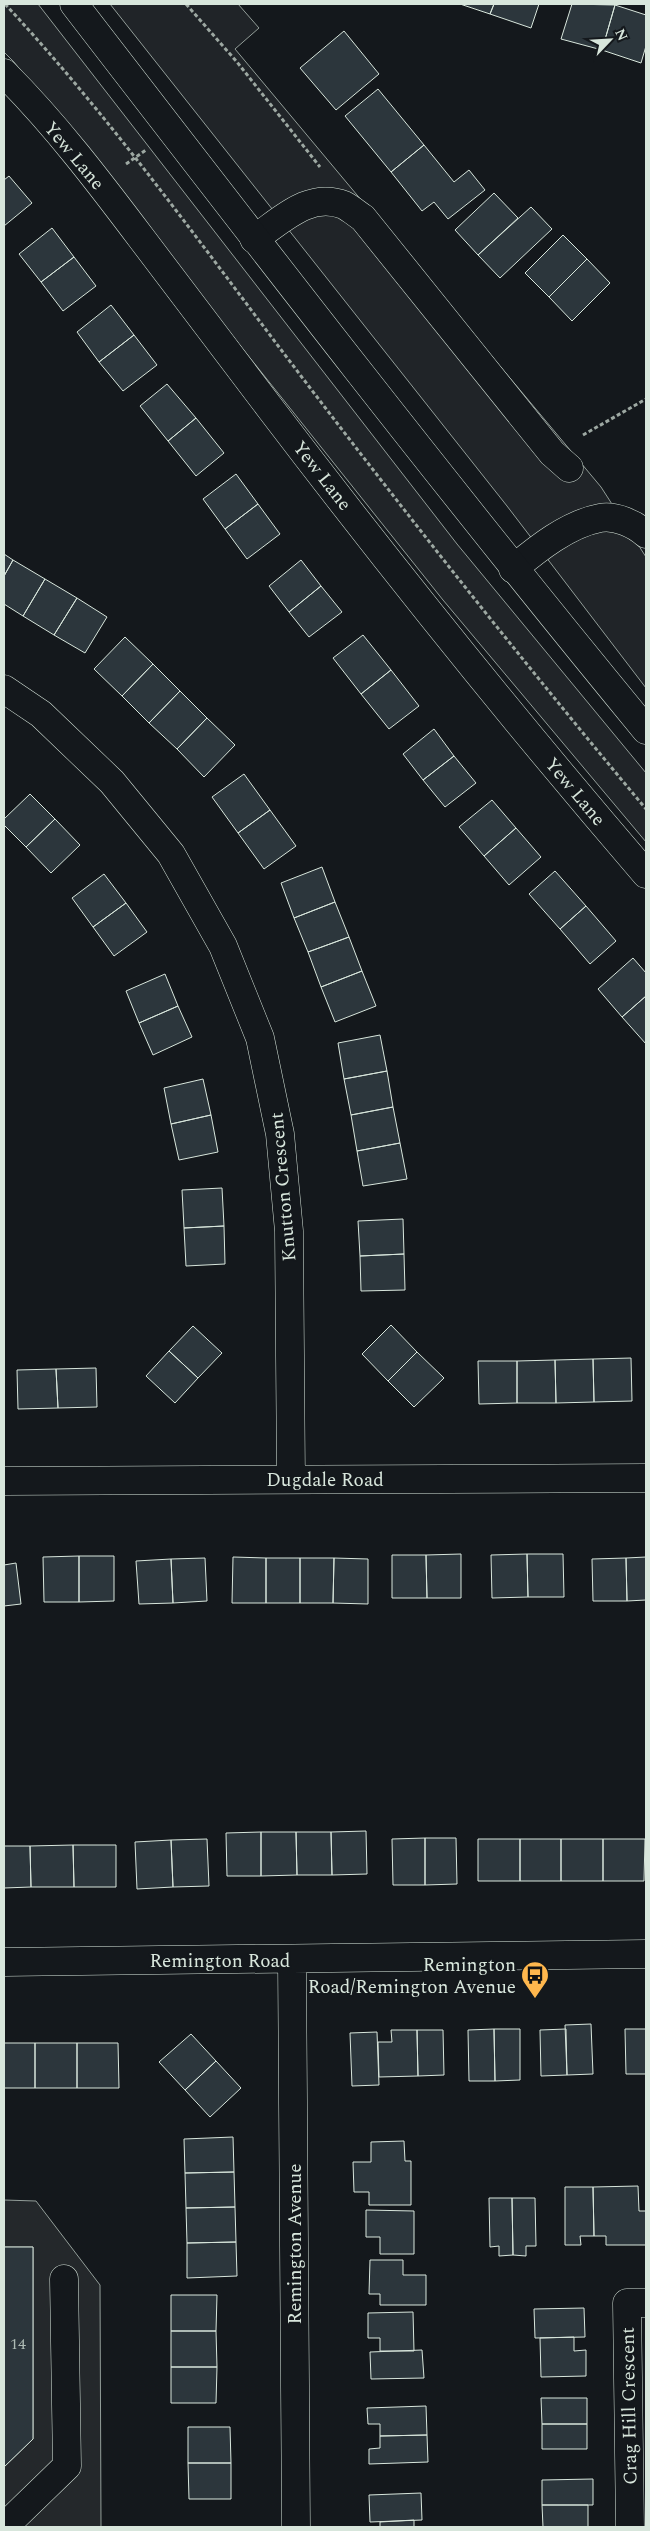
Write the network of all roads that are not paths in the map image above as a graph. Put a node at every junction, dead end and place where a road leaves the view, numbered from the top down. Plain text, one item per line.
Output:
1 (74, 4) edge
2 (4, 73) edge
3 (254, 239) junction
4 (561, 460) road end
5 (646, 534) edge
6 (513, 569) junction
7 (4, 689) edge
8 (646, 730) edge
9 (646, 874) edge
10 (646, 1478) edge
11 (291, 1479) junction
12 (4, 1481) edge
13 (646, 1954) edge
14 (292, 1960) junction
15 (4, 1962) edge
16 (64, 2279) dead end
17 (646, 2303) edge
18 (4, 2526) edge
19 (296, 2527) edge
20 (630, 2527) edge

1 - 3 street
2 - 9 street, Yew Lane
3 - 4 street
3 - 6 street
5 - 6 street
6 - 8 street
7 - 11 street, Knutton Crescent
10 - 11 street, Dugdale Road
11 - 12 street, Dugdale Road
13 - 14 street, Remington Road
14 - 15 street, Remington Road
14 - 19 street, Remington Avenue
16 - 18 street
17 - 20 street, Crag Hill Crescent

